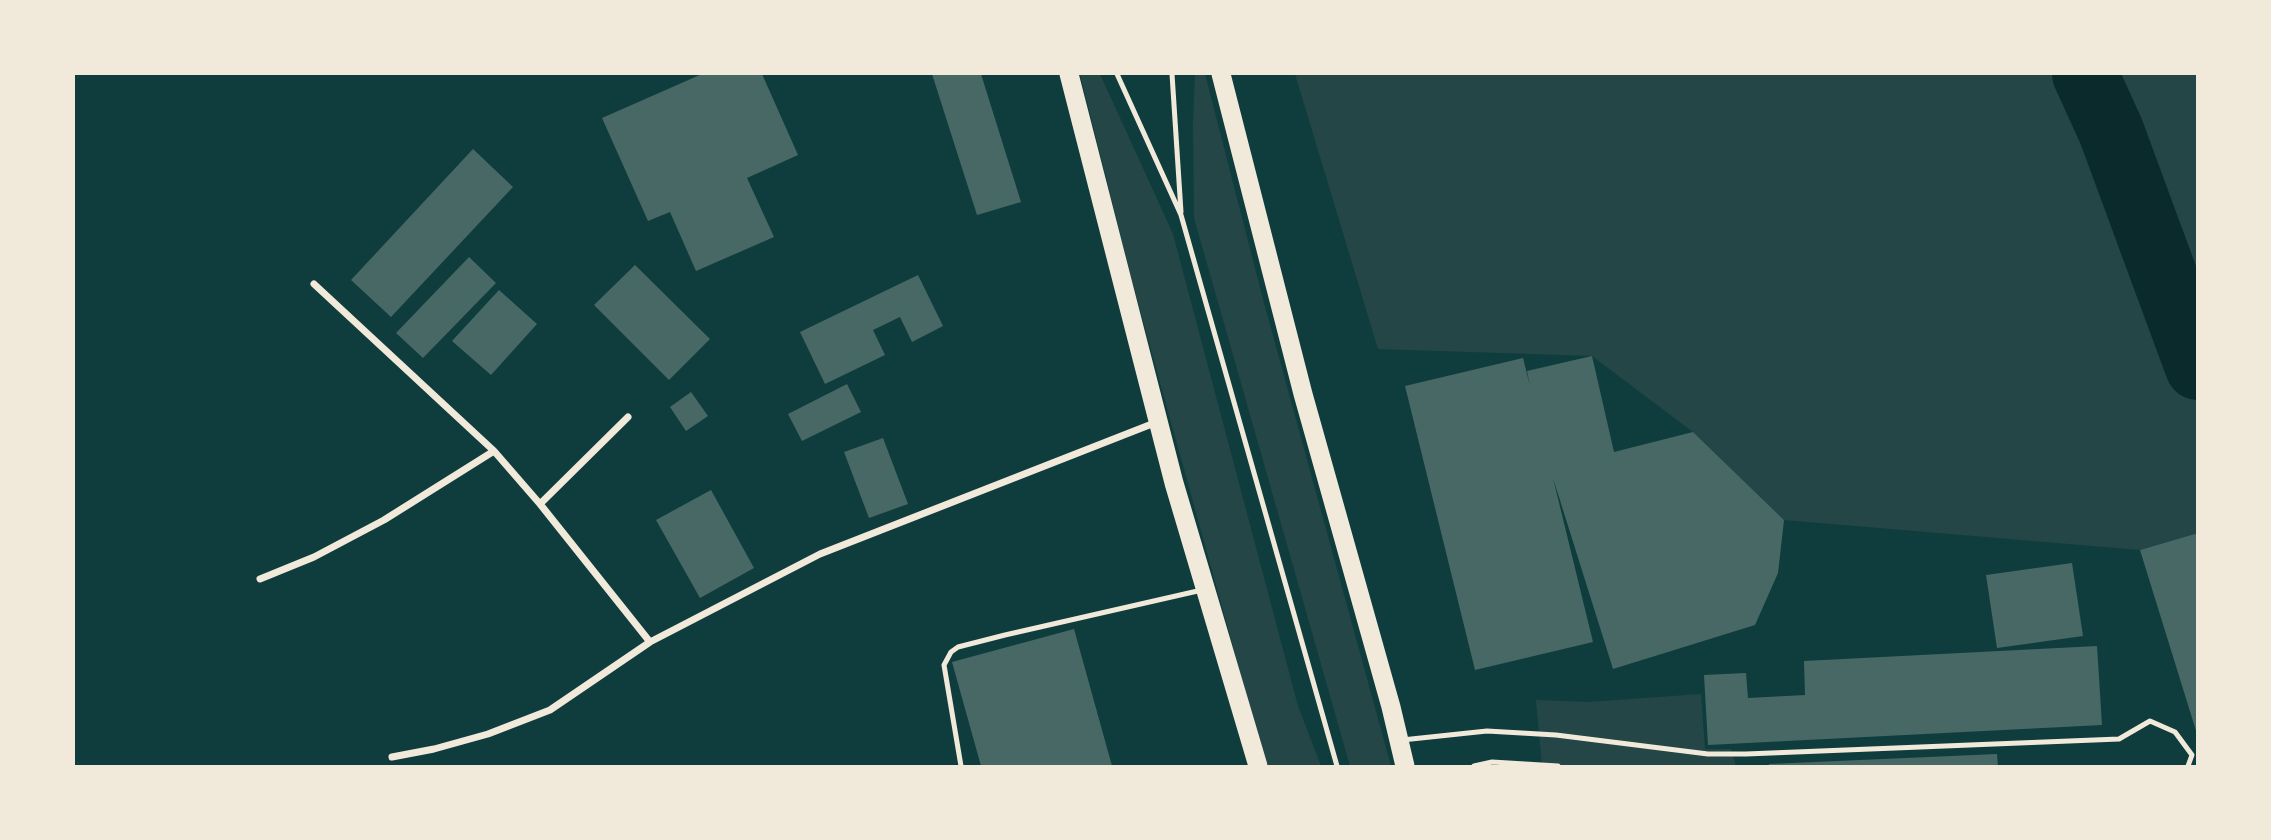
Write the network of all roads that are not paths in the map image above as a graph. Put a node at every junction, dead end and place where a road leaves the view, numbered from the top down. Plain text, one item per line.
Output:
1 (1069, 74) edge
2 (1117, 74) edge
3 (1172, 74) edge
4 (1221, 74) edge
5 (1181, 215) junction
6 (314, 284) dead end
7 (628, 417) dead end
8 (1158, 421) junction
9 (494, 451) junction
10 (540, 504) junction
11 (260, 579) dead end
12 (1206, 590) junction
13 (650, 642) junction
14 (1399, 741) junction
15 (392, 757) dead end
16 (961, 766) edge
17 (1258, 766) edge
18 (1337, 766) edge
19 (1405, 766) edge
20 (1474, 766) edge
21 (1558, 766) edge
22 (2188, 766) edge

1 - 8 highway
2 - 5 lane
3 - 5 lane
4 - 14 highway
5 - 18 lane
6 - 9 street
7 - 10 street
8 - 12 highway
8 - 13 street
9 - 10 street
9 - 11 street
10 - 13 street
12 - 16 lane
12 - 17 highway
13 - 15 street
14 - 19 highway
14 - 22 lane
20 - 21 lane

